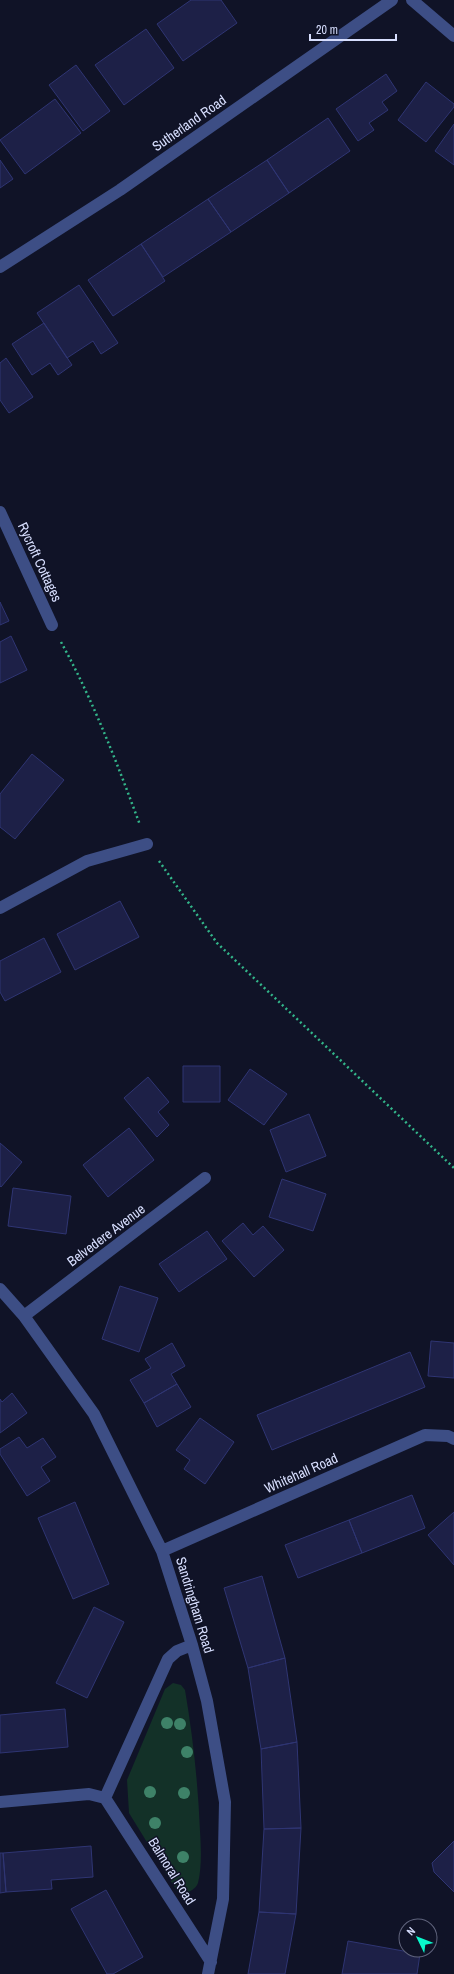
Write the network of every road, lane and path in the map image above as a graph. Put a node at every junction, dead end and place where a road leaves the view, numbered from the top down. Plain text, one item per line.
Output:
1 (392, 0) edge
2 (412, 0) edge
3 (454, 36) edge
4 (0, 267) edge
5 (0, 512) edge
6 (52, 626) joint
7 (147, 844) junction
8 (0, 908) edge
9 (454, 1168) edge
10 (205, 1178) dead end
11 (0, 1289) edge
12 (24, 1316) junction
13 (454, 1439) edge
14 (162, 1551) junction
15 (192, 1645) junction
16 (105, 1798) junction
17 (0, 1802) edge
18 (212, 1962) junction
19 (208, 1974) edge

1 - 4 street, Sutherland Road
2 - 3 street
5 - 6 street, Rycroft Cottages
6 - 7 path
7 - 8 street
7 - 9 path
10 - 12 street, Belvedere Avenue
11 - 12 street, Sandringham Road
12 - 14 street, Sandringham Road
13 - 14 street, Whitehall Road
14 - 15 street, Sandringham Road
15 - 16 street
15 - 18 street, Sandringham Road
16 - 17 street
16 - 18 street, Balmoral Road
18 - 19 street, Sandringham Road

